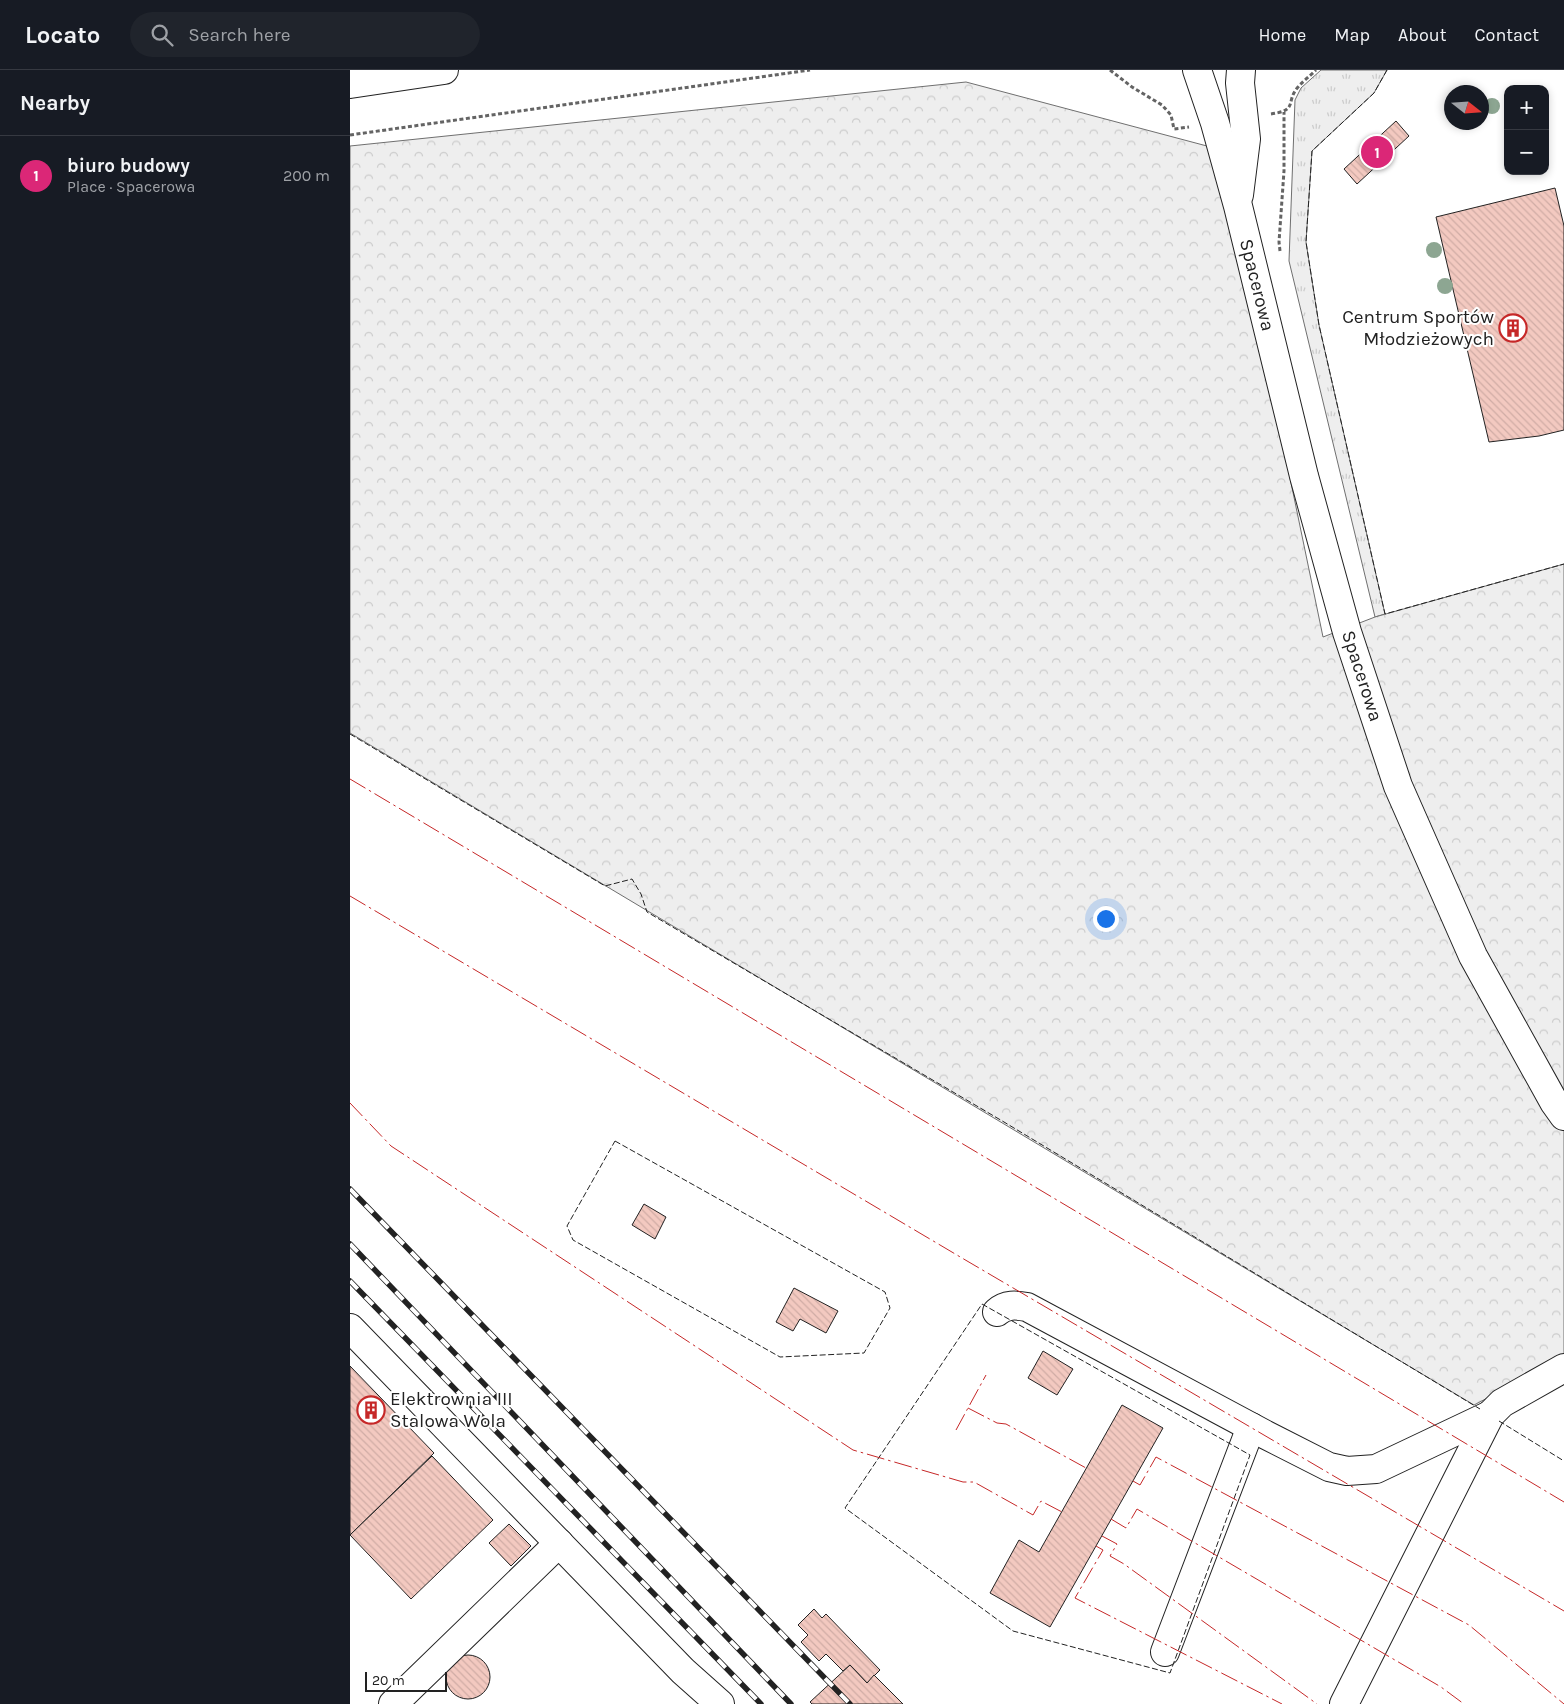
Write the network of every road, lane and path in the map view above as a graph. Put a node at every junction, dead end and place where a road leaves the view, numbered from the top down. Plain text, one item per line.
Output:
1 (444, 70) edge
2 (810, 70) edge
3 (1197, 70) edge
4 (1241, 70) edge
5 (350, 84) edge
6 (1284, 112) dead end
7 (350, 135) edge
8 (1238, 206) junction
9 (1281, 260) dead end
10 (1564, 1116) edge
11 (997, 1312) dead end
12 (350, 1328) edge
13 (1564, 1368) edge
14 (1490, 1415) junction
15 (1252, 1427) junction
16 (559, 1544) junction
17 (1165, 1652) dead end
18 (393, 1704) edge
19 (720, 1704) edge
20 (1344, 1704) edge

1 - 5 street
2 - 7 path
3 - 8 street, Spacerowa
4 - 8 street, Spacerowa
6 - 9 path
8 - 10 street, Spacerowa
11 - 15 street
12 - 16 street
13 - 14 street
14 - 15 street
14 - 20 street
15 - 17 street
16 - 18 street
16 - 19 street

